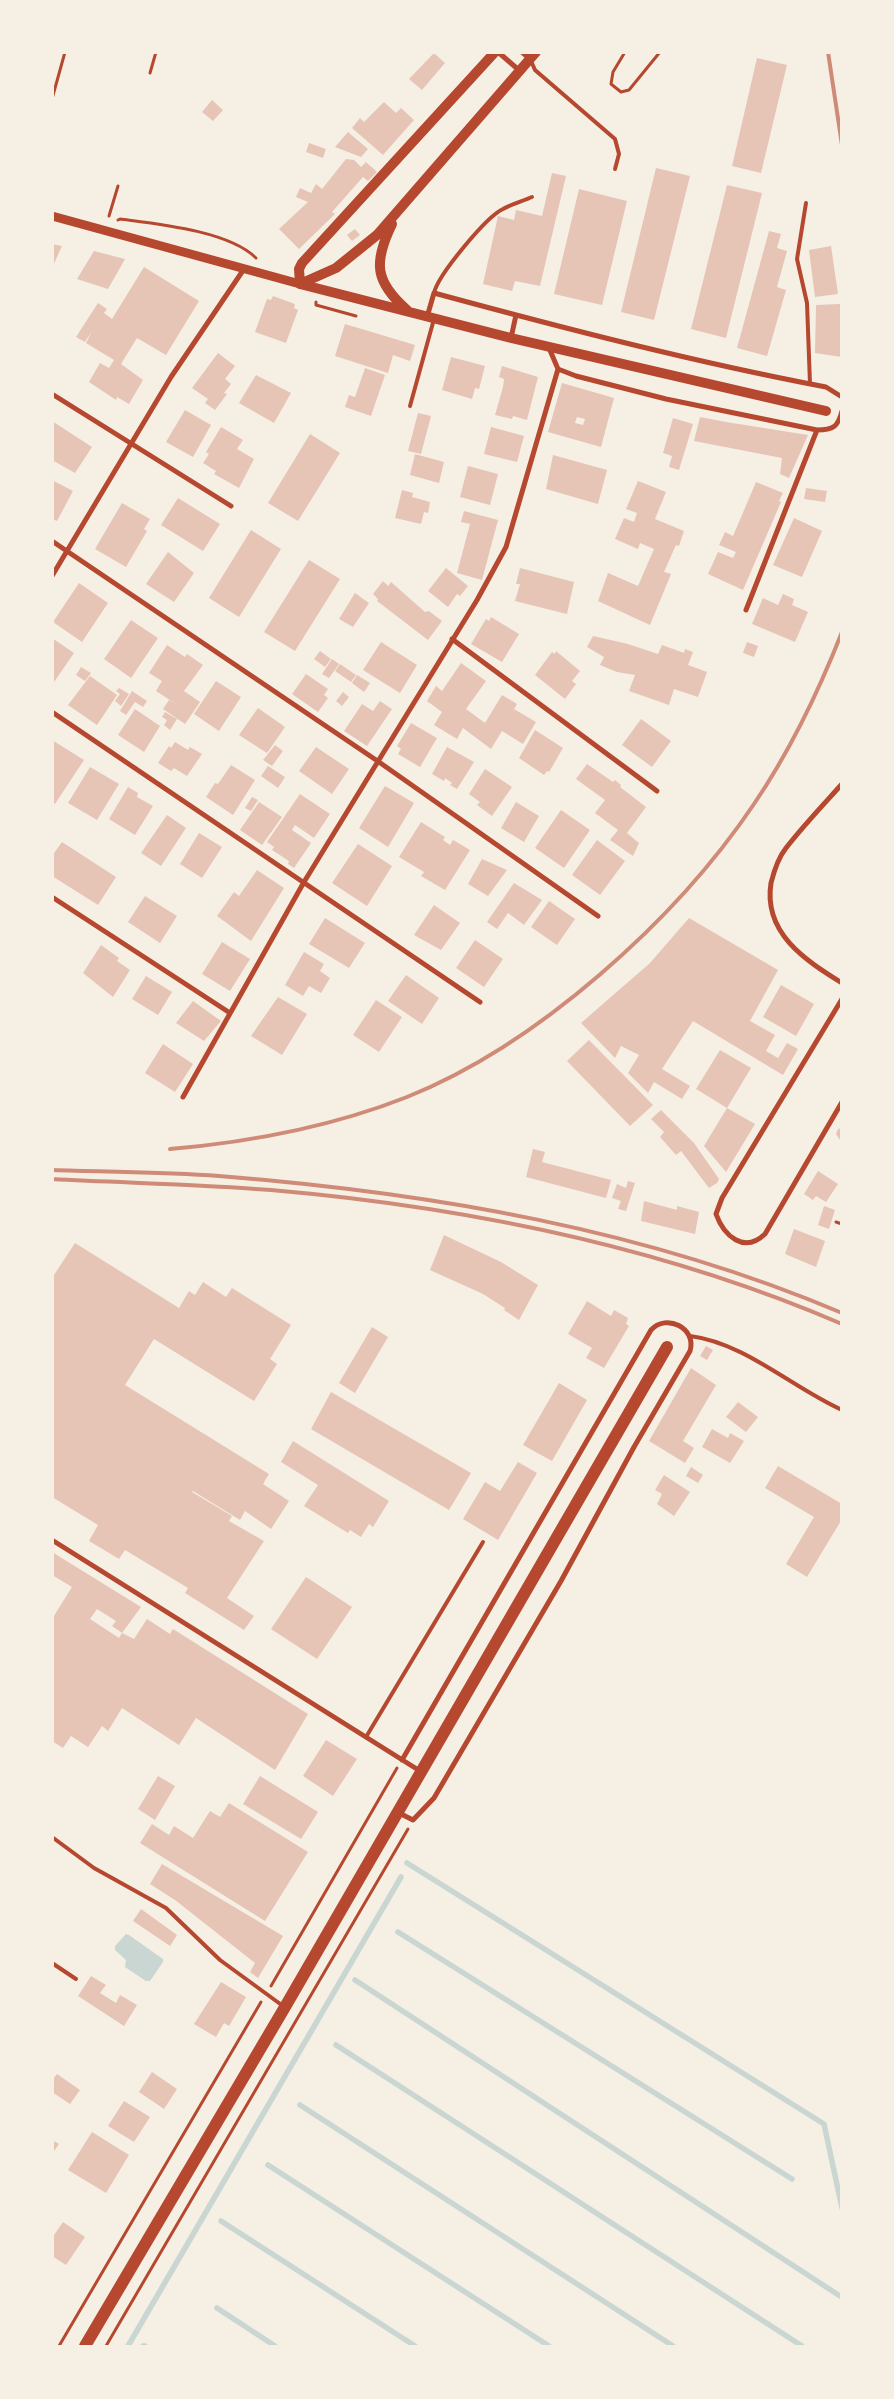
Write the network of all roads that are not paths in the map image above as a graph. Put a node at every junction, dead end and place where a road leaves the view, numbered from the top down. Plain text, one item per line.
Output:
1 (497, 52) edge
2 (529, 55) edge
3 (520, 71) junction
4 (615, 169) dead end
5 (532, 197) dead end
6 (806, 203) dead end
7 (396, 214) junction
8 (52, 216) edge
9 (244, 269) junction
10 (300, 284) junction
11 (434, 292) junction
12 (410, 312) junction
13 (516, 315) junction
14 (431, 318) junction
15 (511, 338) junction
16 (548, 347) junction
17 (558, 370) junction
18 (810, 384) junction
19 (52, 394) edge
20 (842, 398) edge
21 (410, 406) dead end
22 (826, 411) dead end
23 (842, 411) edge
24 (817, 430) junction
25 (131, 442) junction
26 (231, 506) dead end
27 (52, 541) edge
28 (68, 550) junction
29 (52, 576) edge
30 (746, 610) dead end
31 (452, 639) junction
32 (52, 712) edge
33 (379, 762) junction
34 (842, 784) edge
35 (657, 792) dead end
36 (304, 882) junction
37 (52, 896) edge
38 (598, 916) dead end
39 (842, 982) edge
40 (842, 999) edge
41 (480, 1002) dead end
42 (230, 1013) junction
43 (183, 1097) dead end
44 (842, 1102) edge
45 (690, 1336) junction
46 (667, 1347) dead end
47 (842, 1410) edge
48 (52, 1540) edge
49 (483, 1542) dead end
50 (366, 1737) junction
51 (402, 1760) junction
52 (421, 1772) junction
53 (397, 1812) junction
54 (52, 1837) edge
55 (52, 1964) edge
56 (76, 1979) dead end
57 (285, 2007) junction
58 (85, 2346) edge

1 - 3 street
1 - 10 main road
2 - 3 main road
2 - 4 lane
3 - 7 main road
5 - 11 lane
6 - 18 lane
7 - 10 main road
7 - 12 main road
8 - 9 street
9 - 10 street
9 - 25 street
10 - 12 main road
11 - 13 street
11 - 14 street
12 - 14 main road
13 - 15 street
13 - 18 street
14 - 15 main road
14 - 21 lane
15 - 16 main road
16 - 17 street
16 - 22 main road
17 - 24 street
17 - 31 street
18 - 20 street
19 - 25 street
23 - 24 street
24 - 30 street
25 - 26 street
25 - 28 street
27 - 28 street
28 - 29 street
28 - 33 street
31 - 33 street
31 - 35 street
32 - 36 street
33 - 36 street
33 - 38 street
34 - 39 street
36 - 41 street
36 - 42 street
37 - 42 street
40 - 44 street
42 - 43 street
45 - 47 lane
45 - 51 street
45 - 53 street
46 - 52 main road
48 - 50 street
49 - 50 lane
50 - 51 street
51 - 52 street
52 - 53 main road
53 - 57 main road
54 - 57 lane
55 - 56 lane
57 - 58 main road

